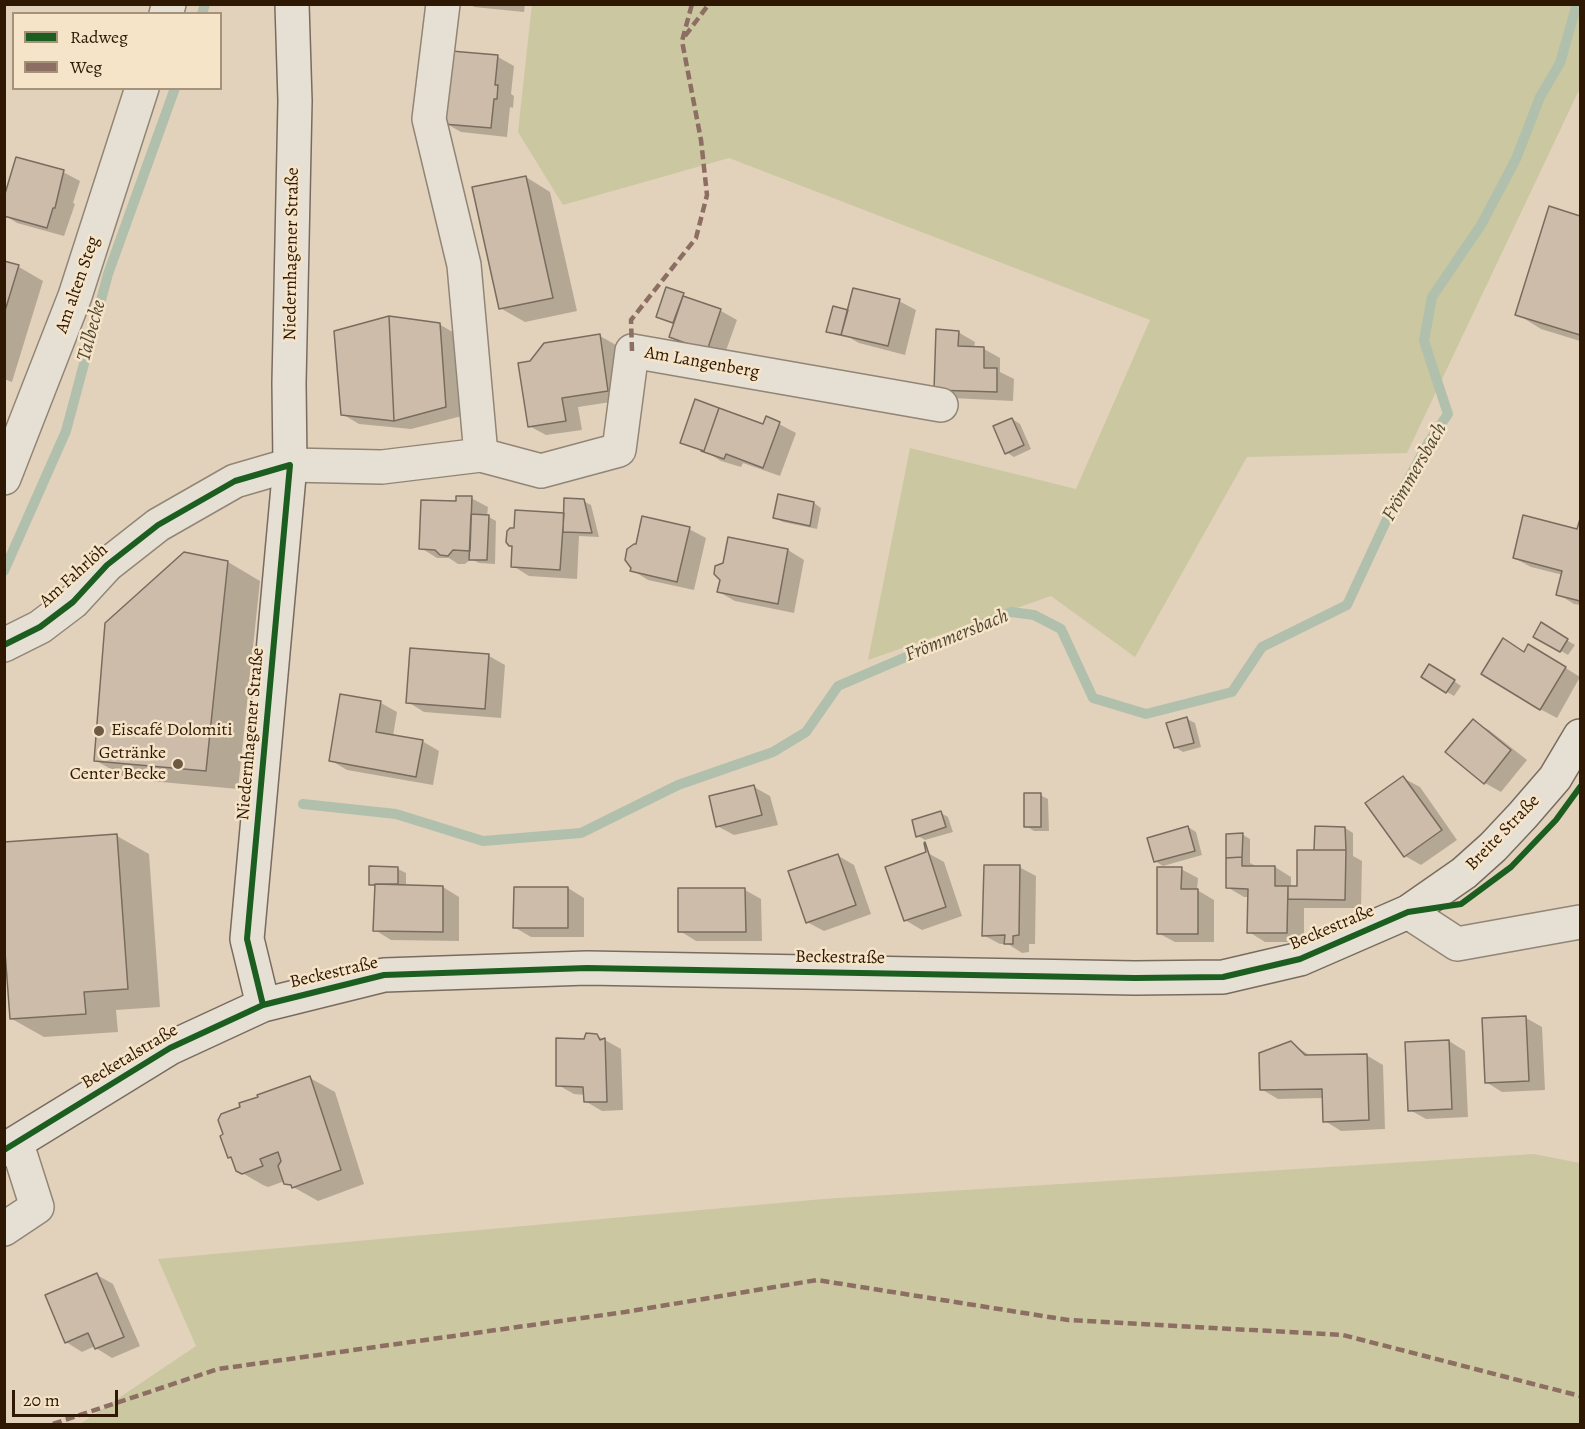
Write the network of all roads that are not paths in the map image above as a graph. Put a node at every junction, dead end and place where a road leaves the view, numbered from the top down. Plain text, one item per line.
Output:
1 (292, 4) edge
2 (443, 4) edge
3 (141, 90) edge
4 (941, 405) dead end
5 (481, 455) junction
6 (290, 465) junction
7 (4, 478) edge
8 (4, 645) edge
9 (1581, 736) edge
10 (1408, 912) junction
11 (1581, 922) edge
12 (263, 1005) junction
13 (11, 1147) edge
14 (4, 1228) edge

1 - 6 main road, Niedernhagener Straße
2 - 5 main road
3 - 7 main road, Am alten Steg
4 - 5 main road, Am Langenberg
5 - 6 main road, Am Langenberg
6 - 8 main road, Am Fahrlöh
6 - 12 main road, Niedernhagener Straße
9 - 10 main road, Breite Straße
10 - 11 main road
10 - 12 main road, Beckestraße
12 - 13 main road, Becketalstraße
13 - 14 main road

